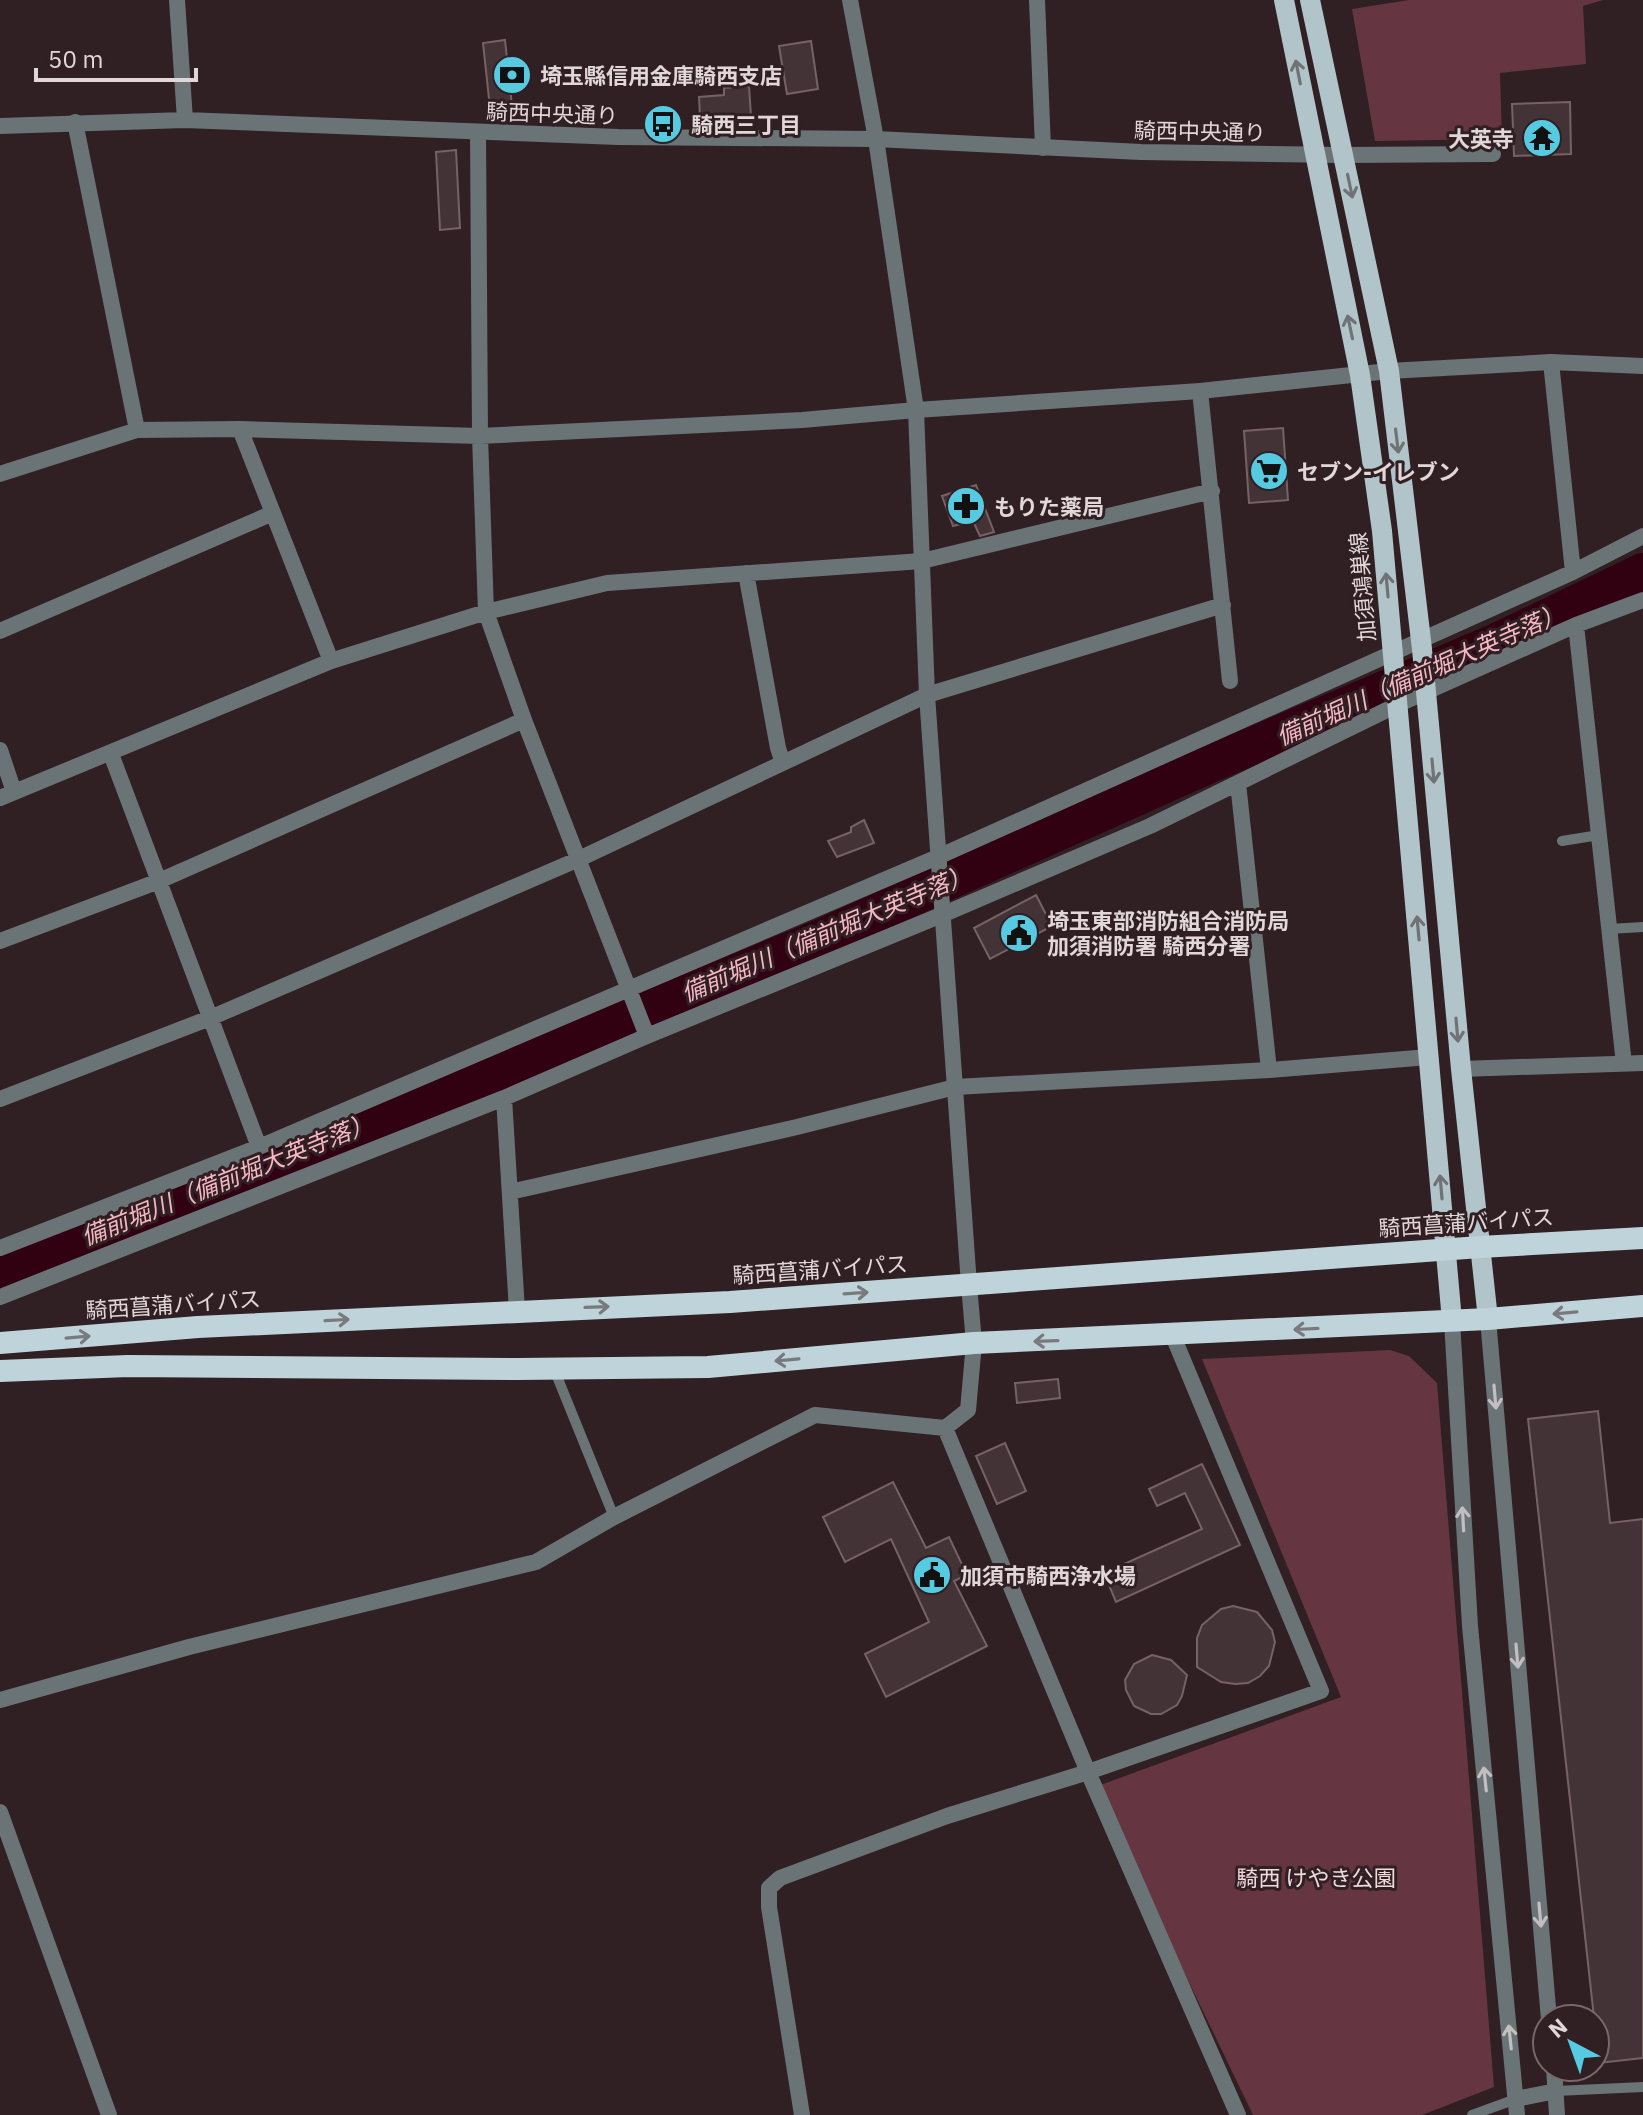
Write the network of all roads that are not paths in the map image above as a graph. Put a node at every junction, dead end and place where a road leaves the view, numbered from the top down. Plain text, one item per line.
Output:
1 (177, 0) edge
2 (850, 0) edge
3 (1037, 0) edge
4 (1284, 0) edge
5 (1315, 1) edge
6 (185, 120) junction
7 (75, 122) junction
8 (0, 126) edge
9 (478, 133) junction
10 (876, 139) junction
11 (1043, 148) junction
12 (1493, 154) dead end
13 (1314, 155) junction
14 (1344, 155) junction
15 (1551, 362) junction
16 (1643, 366) edge
17 (1389, 371) junction
18 (1360, 375) junction
19 (1200, 391) junction
20 (916, 410) junction
21 (240, 429) junction
22 (137, 430) junction
23 (480, 436) junction
24 (0, 474) edge
25 (1212, 491) junction
26 (273, 513) junction
27 (1643, 536) edge
28 (922, 561) junction
29 (1573, 572) junction
30 (746, 573) junction
31 (1643, 600) edge
32 (1223, 605) junction
33 (486, 612) junction
34 (1576, 625) junction
35 (0, 631) edge
36 (1422, 644) junction
37 (1393, 657) junction
38 (331, 661) junction
39 (1230, 681) dead end
40 (1425, 693) junction
41 (927, 695) junction
42 (1399, 704) junction
43 (524, 720) junction
44 (0, 750) edge
45 (111, 754) junction
46 (783, 763) junction
47 (1238, 783) junction
48 (7, 795) edge
49 (1599, 835) junction
50 (1562, 841) dead end
51 (579, 859) junction
52 (940, 861) junction
53 (159, 881) junction
54 (944, 914) junction
55 (1643, 927) edge
56 (1609, 929) junction
57 (0, 941) edge
58 (630, 993) junction
59 (210, 1018) junction
60 (646, 1033) junction
61 (1429, 1057) junction
62 (1643, 1063) edge
63 (1624, 1064) junction
64 (1461, 1069) junction
65 (1269, 1070) junction
66 (955, 1087) junction
67 (504, 1098) junction
68 (0, 1099) edge
69 (259, 1147) junction
70 (510, 1192) junction
71 (1643, 1238) edge
72 (1480, 1247) junction
73 (0, 1248) edge
74 (1447, 1249) junction
75 (969, 1285) junction
76 (0, 1297) edge
77 (1643, 1306) edge
78 (517, 1311) junction
79 (1488, 1319) junction
80 (1452, 1321) junction
81 (1173, 1336) junction
82 (0, 1343) edge
83 (974, 1343) junction
84 (554, 1369) junction
85 (0, 1371) edge
86 (945, 1428) junction
87 (614, 1517) junction
88 (0, 1700) edge
89 (1088, 1772) junction
90 (0, 1812) edge
91 (1548, 2003) edge
92 (1555, 2083) edge
93 (1643, 2087) edge
94 (1556, 2091) junction
95 (1516, 2107) edge
96 (109, 2115) edge
97 (802, 2115) edge
98 (1238, 2115) edge
99 (1472, 2115) edge
100 (1557, 2115) edge

1 - 6 street
2 - 10 street
3 - 11 street
13 -> 4 main road, 加須鴻巣線
5 - 14 main road
6 - 7 street, 騎西中央通り
6 - 9 street, 騎西中央通り
7 - 8 street, 騎西中央通り
7 - 22 street
9 - 10 street, 騎西中央通り
9 - 23 street
10 - 11 street, 騎西中央通り
10 - 20 street
11 - 13 street, 騎西中央通り
12 - 14 street, 騎西中央通り
13 - 14 street, 騎西中央通り
18 -> 13 main road, 加須鴻巣線
14 -> 17 main road
15 - 16 street
15 - 17 street
15 - 29 street
17 - 18 street
17 -> 36 main road
18 - 19 street
37 -> 18 main road, 加須鴻巣線
19 - 20 street
19 - 25 street
20 - 23 street
20 - 28 street
21 - 22 street
21 - 23 street
21 - 26 street
22 - 24 street
23 - 33 street
25 - 28 street
25 - 32 street
26 - 35 street
26 - 38 street
27 - 29 street
28 - 30 street
28 - 41 street
29 - 36 street
30 - 33 street
30 - 46 street
31 - 34 street
32 - 39 street
32 - 41 street
33 - 38 street
33 - 43 street
34 - 40 street
34 - 49 street
36 - 37 street
36 - 40 main road
37 - 42 main road, 加須鴻巣線
37 - 52 street
38 - 45 street
40 - 42 street
40 -> 64 main road
41 - 46 street
41 - 52 street
42 - 47 street
61 -> 42 main road, 加須鴻巣線
43 - 51 street
43 - 53 street
44 - 48 street
45 - 48 street
45 - 53 street
46 - 51 street
47 - 54 street
47 - 65 street
49 - 50 lane
49 - 56 street
51 - 58 street
51 - 59 street
52 - 54 street
52 - 58 street
53 - 57 street
53 - 59 street
54 - 60 street
54 - 66 street
55 - 56 lane
56 - 63 street
58 - 60 street
58 - 69 street
59 - 68 street
59 - 69 street
60 - 67 street
61 - 65 street
74 -> 61 main road, 加須鴻巣線
62 - 63 street
63 - 64 street
64 - 72 main road
65 - 66 street
66 - 70 street
66 - 75 street
67 - 70 street
67 - 76 street
69 - 73 street
70 - 78 street
71 - 72 highway, 騎西菖蒲バイパス
72 - 74 highway, 騎西菖蒲バイパス
72 - 79 main road
74 - 75 highway, 騎西菖蒲バイパス
74 - 80 main road, 加須鴻巣線
78 -> 75 highway, 騎西菖蒲バイパス
75 - 83 street
77 -> 79 highway
82 -> 78 highway, 騎西菖蒲バイパス
79 - 80 highway
79 -> 91 street
80 -> 81 highway
95 -> 80 street
81 -> 83 highway
81 - 89 street
83 -> 84 highway
83 - 86 street
84 - 85 highway
84 - 87 lane
86 - 87 street
86 - 89 street
87 - 88 street
89 - 97 street
89 - 98 street
90 - 96 street
92 - 94 street
93 - 94 lane
94 - 95 street
94 - 100 street
95 - 99 lane

